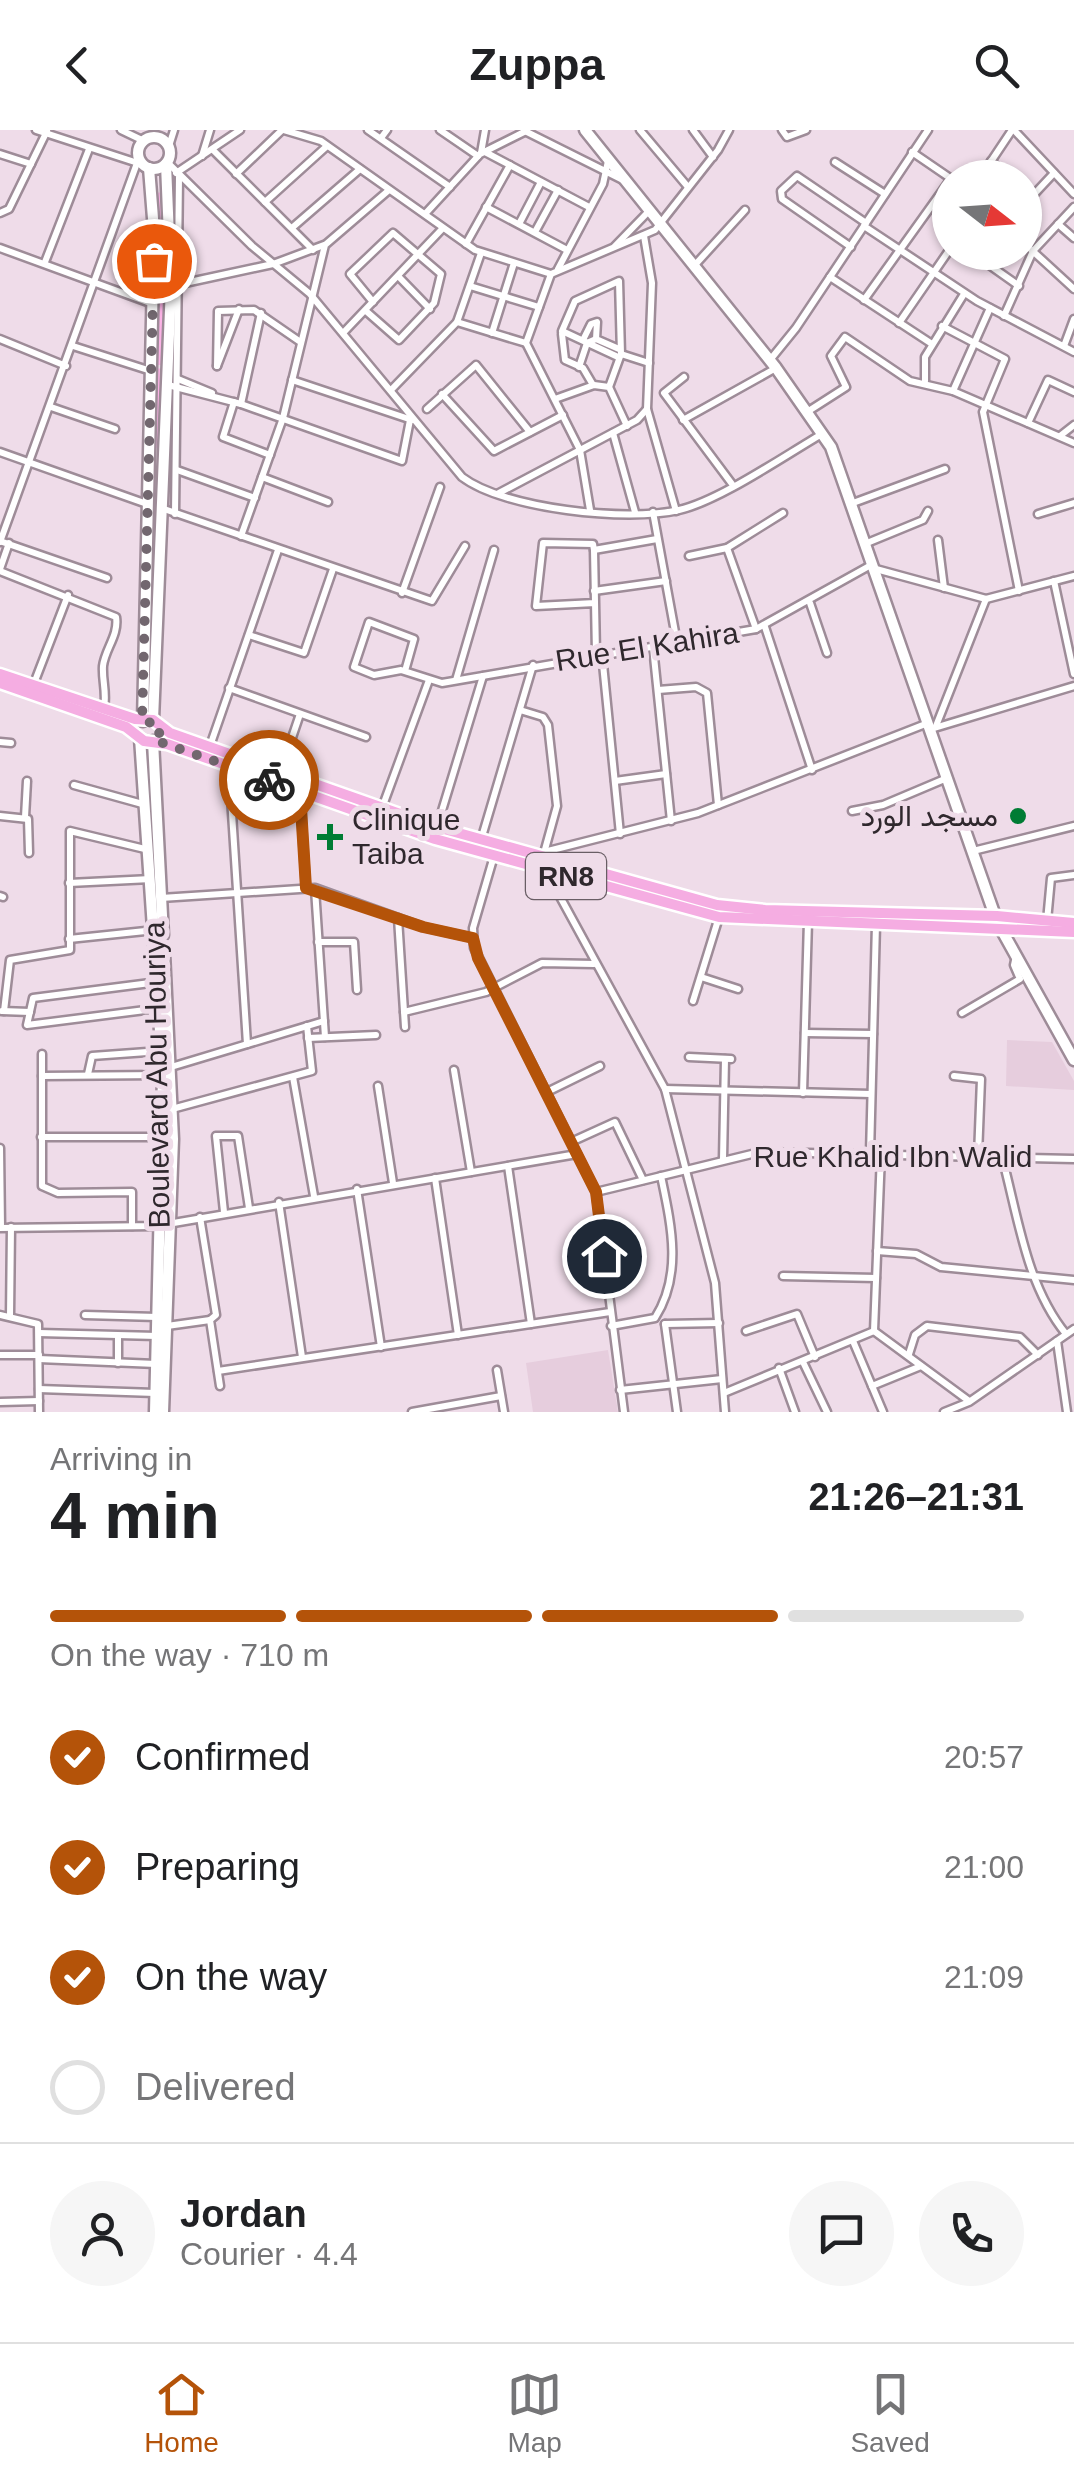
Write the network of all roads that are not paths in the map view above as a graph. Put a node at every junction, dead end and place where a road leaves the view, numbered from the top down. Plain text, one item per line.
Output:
1 (36, 130) edge
2 (122, 130) edge
3 (210, 130) edge
4 (240, 130) edge
5 (283, 130) edge
6 (368, 130) edge
7 (387, 130) edge
8 (440, 130) edge
9 (485, 130) edge
10 (525, 130) edge
11 (585, 130) edge
12 (640, 130) edge
13 (693, 130) edge
14 (729, 130) edge
15 (782, 130) edge
16 (806, 130) edge
17 (910, 130) edge
18 (928, 130) edge
19 (1013, 130) edge
20 (46, 132) edge
21 (309, 133) edge
22 (145, 137) edge
23 (169, 137) edge
24 (381, 138) junction
25 (922, 138) junction
26 (327, 146) junction
27 (89, 148) junction
28 (213, 150) junction
29 (912, 152) junction
30 (0, 154) edge
31 (481, 154) junction
32 (202, 157) junction
33 (713, 157) junction
34 (608, 160) junction
35 (992, 160) edge
36 (836, 162) dead end
37 (167, 163) junction
38 (31, 164) junction
39 (510, 165) junction
40 (144, 166) junction
41 (932, 166) edge
42 (360, 169) junction
43 (1054, 173) junction
44 (236, 174) junction
45 (606, 174) junction
46 (177, 175) junction
47 (623, 180) junction
48 (541, 182) junction
49 (1042, 184) edge
50 (450, 187) junction
51 (688, 187) junction
52 (389, 190) junction
53 (558, 190) junction
54 (885, 194) junction
55 (1074, 194) edge
56 (265, 202) junction
57 (932, 205) edge
58 (486, 206) junction
59 (590, 207) junction
60 (1074, 207) edge
61 (745, 210) dead end
62 (649, 211) junction
63 (0, 213) edge
64 (425, 214) junction
65 (519, 224) junction
66 (660, 224) junction
67 (1058, 224) junction
68 (864, 225) junction
69 (293, 227) junction
70 (443, 228) junction
71 (535, 232) junction
72 (644, 236) junction
73 (1074, 238) edge
74 (1042, 242) edge
75 (466, 244) junction
76 (326, 245) junction
77 (851, 247) junction
78 (0, 248) edge
79 (613, 248) junction
80 (314, 250) junction
81 (567, 250) junction
82 (900, 250) junction
83 (481, 253) junction
84 (418, 254) junction
85 (1042, 259) edge
86 (45, 262) junction
87 (514, 263) junction
88 (274, 264) junction
89 (694, 266) junction
90 (995, 270) edge
91 (1025, 270) edge
92 (554, 272) junction
93 (934, 272) junction
94 (398, 276) junction
95 (830, 277) junction
96 (93, 281) junction
97 (176, 285) junction
98 (470, 286) junction
99 (1018, 286) junction
100 (1074, 289) edge
101 (310, 294) junction
102 (964, 294) junction
103 (504, 297) junction
104 (864, 300) junction
105 (373, 302) junction
106 (153, 304) junction
107 (539, 307) junction
108 (240, 308) junction
109 (990, 308) junction
110 (430, 309) junction
111 (366, 311) junction
112 (261, 313) junction
113 (1004, 316) junction
114 (1074, 319) edge
115 (457, 322) junction
116 (899, 323) junction
117 (942, 326) junction
118 (344, 332) junction
119 (492, 333) junction
120 (563, 333) junction
121 (0, 339) edge
122 (596, 339) junction
123 (299, 341) junction
124 (973, 341) junction
125 (585, 342) junction
126 (526, 343) junction
127 (932, 344) junction
128 (73, 346) junction
129 (1064, 346) junction
130 (1074, 352) edge
131 (620, 353) junction
132 (649, 363) junction
133 (772, 364) junction
134 (66, 366) junction
135 (579, 367) junction
136 (151, 371) junction
137 (684, 377) dead end
138 (292, 380) junction
139 (925, 381) junction
140 (173, 382) junction
141 (592, 385) junction
142 (609, 387) junction
143 (391, 390) junction
144 (954, 391) junction
145 (1074, 392) edge
146 (442, 394) junction
147 (554, 399) junction
148 (238, 403) junction
149 (984, 404) junction
150 (51, 408) junction
151 (647, 409) junction
152 (427, 410) dead end
153 (807, 412) junction
154 (562, 416) junction
155 (284, 418) junction
156 (683, 420) junction
157 (414, 421) junction
158 (1028, 424) junction
159 (1074, 425) edge
160 (627, 426) junction
161 (114, 429) dead end
162 (530, 432) junction
163 (613, 432) junction
164 (823, 434) junction
165 (1060, 436) junction
166 (1074, 443) edge
167 (580, 450) junction
168 (0, 452) edge
169 (270, 455) junction
170 (30, 462) junction
171 (177, 470) junction
172 (945, 470) dead end
173 (262, 478) junction
174 (732, 484) junction
175 (440, 487) dead end
176 (498, 494) junction
177 (255, 498) junction
178 (328, 502) dead end
179 (1074, 502) edge
180 (148, 504) junction
181 (853, 504) junction
182 (590, 510) junction
183 (676, 511) junction
184 (928, 511) dead end
185 (170, 512) junction
186 (635, 512) junction
187 (653, 512) junction
188 (784, 513) dead end
189 (1038, 514) dead end
190 (241, 536) junction
191 (657, 540) junction
192 (938, 540) dead end
193 (3, 542) edge
194 (867, 544) junction
195 (464, 546) dead end
196 (593, 546) junction
197 (727, 548) junction
198 (278, 550) junction
199 (494, 550) dead end
200 (689, 556) dead end
201 (875, 566) junction
202 (333, 569) junction
203 (0, 570) edge
204 (1074, 576) edge
205 (107, 578) dead end
206 (666, 581) junction
207 (1054, 581) junction
208 (944, 588) junction
209 (594, 591) junction
210 (1019, 591) junction
211 (402, 593) junction
212 (68, 595) junction
213 (986, 599) junction
214 (810, 602) junction
215 (595, 603) junction
216 (1074, 614) edge
217 (1064, 618) junction
218 (765, 626) junction
219 (756, 629) junction
220 (249, 634) junction
221 (677, 644) junction
222 (652, 647) junction
223 (599, 654) junction
224 (827, 654) dead end
225 (533, 665) junction
226 (405, 671) junction
227 (0, 674) edge
228 (1074, 674) edge
229 (484, 676) junction
230 (429, 680) junction
231 (456, 680) junction
232 (0, 683) edge
233 (33, 686) junction
234 (1074, 686) edge
235 (229, 688) junction
236 (658, 690) junction
237 (104, 708) junction
238 (520, 710) junction
239 (300, 714) junction
240 (149, 722) junction
241 (932, 726) junction
242 (139, 736) junction
243 (366, 737) dead end
244 (154, 741) junction
245 (0, 742) edge
246 (11, 743) dead end
247 (209, 747) junction
248 (229, 766) junction
249 (812, 770) junction
250 (280, 773) junction
251 (666, 774) junction
252 (947, 778) junction
253 (27, 781) dead end
254 (615, 781) junction
255 (74, 785) dead end
256 (300, 792) junction
257 (148, 806) junction
258 (718, 806) junction
259 (381, 809) junction
260 (852, 810) dead end
261 (0, 816) edge
262 (26, 817) junction
263 (672, 821) junction
264 (1074, 826) edge
265 (437, 828) junction
266 (620, 834) junction
267 (481, 841) junction
268 (150, 850) junction
269 (972, 852) junction
270 (29, 853) dead end
271 (494, 856) junction
272 (544, 860) junction
273 (1074, 874) edge
274 (152, 879) junction
275 (68, 883) junction
276 (310, 888) junction
277 (237, 893) junction
278 (161, 898) junction
279 (719, 917) junction
280 (398, 918) junction
281 (1047, 921) junction
282 (808, 922) junction
283 (998, 922) junction
284 (876, 923) junction
285 (1074, 923) edge
286 (156, 930) junction
287 (1074, 932) edge
288 (473, 938) junction
289 (70, 939) junction
290 (318, 942) junction
291 (1016, 956) junction
292 (594, 964) junction
293 (700, 977) junction
294 (159, 982) junction
295 (493, 987) junction
296 (738, 989) dead end
297 (357, 990) dead end
298 (693, 1001) dead end
299 (161, 1008) junction
300 (2, 1011) edge
301 (30, 1012) junction
302 (404, 1012) junction
303 (962, 1013) dead end
304 (324, 1021) junction
305 (306, 1026) junction
306 (404, 1027) dead end
307 (1074, 1032) edge
308 (804, 1034) junction
309 (873, 1034) junction
310 (376, 1035) dead end
311 (325, 1037) junction
312 (308, 1038) junction
313 (1063, 1039) junction
314 (247, 1044) junction
315 (163, 1051) junction
316 (42, 1054) dead end
317 (688, 1057) dead end
318 (1074, 1060) edge
319 (600, 1066) dead end
320 (454, 1070) dead end
321 (167, 1071) junction
322 (88, 1074) junction
323 (42, 1076) junction
324 (954, 1076) dead end
325 (293, 1077) junction
326 (378, 1086) dead end
327 (665, 1089) junction
328 (724, 1090) junction
329 (546, 1092) junction
330 (803, 1093) junction
331 (871, 1094) junction
332 (172, 1109) junction
333 (162, 1136) junction
334 (41, 1137) junction
335 (571, 1142) junction
336 (0, 1148) edge
337 (577, 1154) junction
338 (870, 1154) junction
339 (881, 1154) junction
340 (978, 1156) junction
341 (1002, 1156) junction
342 (723, 1159) junction
343 (1074, 1159) edge
344 (508, 1166) junction
345 (686, 1168) junction
346 (472, 1172) junction
347 (661, 1176) junction
348 (434, 1178) junction
349 (643, 1180) junction
350 (393, 1184) junction
351 (357, 1189) junction
352 (596, 1192) junction
353 (314, 1196) junction
354 (279, 1202) junction
355 (249, 1208) junction
356 (224, 1212) junction
357 (200, 1217) junction
358 (165, 1224) junction
359 (132, 1226) junction
360 (1, 1228) edge
361 (11, 1228) junction
362 (877, 1251) junction
363 (1033, 1274) junction
364 (784, 1276) dead end
365 (876, 1278) junction
366 (1074, 1280) edge
367 (610, 1312) junction
368 (0, 1315) edge
369 (85, 1315) dead end
370 (10, 1316) junction
371 (655, 1318) junction
372 (210, 1320) junction
373 (719, 1322) junction
374 (531, 1324) junction
375 (665, 1324) junction
376 (611, 1326) junction
377 (159, 1327) junction
378 (1074, 1329) edge
379 (874, 1331) junction
380 (746, 1332) dead end
381 (39, 1334) junction
382 (1066, 1334) junction
383 (118, 1336) junction
384 (458, 1336) junction
385 (853, 1341) junction
386 (1057, 1341) junction
387 (381, 1348) junction
388 (909, 1354) junction
389 (0, 1355) edge
390 (1038, 1355) junction
391 (39, 1357) junction
392 (302, 1357) junction
393 (815, 1357) junction
394 (804, 1362) junction
395 (118, 1363) junction
396 (156, 1364) junction
397 (922, 1366) junction
398 (779, 1368) junction
399 (218, 1370) junction
400 (497, 1370) dead end
401 (722, 1379) junction
402 (674, 1384) junction
403 (220, 1386) dead end
404 (872, 1386) junction
405 (39, 1389) junction
406 (620, 1390) junction
407 (155, 1393) junction
408 (724, 1393) junction
409 (501, 1396) junction
410 (39, 1401) junction
411 (0, 1402) edge
412 (970, 1402) junction
413 (448, 1408) edge
414 (39, 1412) edge
415 (155, 1412) edge
416 (163, 1412) edge
417 (412, 1412) edge
418 (504, 1412) edge
419 (624, 1412) edge
420 (677, 1412) edge
421 (725, 1412) edge
422 (795, 1412) edge
423 (827, 1412) edge
424 (883, 1412) edge
425 (944, 1412) edge
426 (1068, 1412) edge

1 - 20 street
2 - 22 street
3 - 32 street
4 - 28 street
5 - 21 street
5 - 44 street
6 - 24 street
7 - 24 street
8 - 31 street
9 - 31 street
10 - 31 street
10 - 45 street
11 - 34 main road
12 - 51 street
13 - 33 street
14 - 33 street
15 - 16 street
17 - 25 street
18 - 25 street
19 - 35 street
19 - 43 street
20 - 27 street
20 - 38 street
21 - 26 street
22 - 23 main road
22 - 40 main road
23 - 37 main road
24 - 50 street
25 - 29 street
26 - 42 street
26 - 56 street
27 - 40 street
27 - 86 street
28 - 32 street
28 - 44 street
29 - 41 street
29 - 54 street
30 - 38 street
31 - 39 street
31 - 50 street
32 - 46 street
33 - 51 street
34 - 45 street
34 - 47 main road
36 - 54 street
37 - 40 main road
37 - 46 street
37 - 97 main road
38 - 63 street
39 - 48 street
39 - 58 street
40 - 96 street
40 - 106 main road
42 - 52 street
42 - 69 street
43 - 49 street
43 - 55 street
44 - 56 street
45 - 47 street
45 - 59 street
46 - 88 street
46 - 97 street
47 - 62 main road
48 - 53 street
48 - 65 street
50 - 64 street
51 - 66 street
52 - 64 street
52 - 76 street
53 - 59 street
53 - 71 street
54 - 68 street
56 - 69 street
57 - 82 street
58 - 65 street
58 - 75 street
59 - 81 street
60 - 67 street
61 - 89 street
62 - 66 main road
62 - 79 street
64 - 70 street
65 - 71 street
66 - 72 street
66 - 89 main road
67 - 73 street
67 - 74 street
68 - 77 street
68 - 77 street
68 - 82 street
69 - 80 street
70 - 75 street
70 - 84 street
71 - 81 street
72 - 79 street
72 - 132 street
75 - 83 street
76 - 80 street
76 - 101 street
77 - 95 street
78 - 86 street
79 - 92 street
80 - 88 street
81 - 92 street
82 - 93 street
82 - 104 street
83 - 87 street
83 - 98 street
84 - 94 street
84 - 105 street
84 - 110 street
85 - 100 street
86 - 96 street
87 - 92 street
87 - 103 street
88 - 97 street
88 - 101 street
89 - 133 main road
90 - 99 street
91 - 99 street
92 - 107 street
93 - 102 street
93 - 116 street
94 - 105 street
94 - 110 street
95 - 104 street
95 - 133 street
96 - 106 street
96 - 128 street
97 - 140 main road
98 - 103 street
98 - 115 street
99 - 113 street
101 - 118 street
101 - 123 street
102 - 109 street
102 - 117 street
103 - 107 street
103 - 119 street
104 - 116 street
105 - 111 street
106 - 136 main road
107 - 126 street
108 - 108 street
108 - 112 street
109 - 113 street
109 - 124 street
110 - 111 street
111 - 118 street
112 - 123 street
112 - 148 street
113 - 129 street
114 - 129 street
115 - 119 street
115 - 143 street
116 - 127 street
117 - 124 street
117 - 127 street
118 - 143 street
119 - 126 street
120 - 125 street
120 - 131 street
120 - 135 street
121 - 134 street
122 - 125 street
122 - 125 street
122 - 131 street
123 - 138 street
124 - 144 street
124 - 149 street
125 - 131 street
125 - 135 street
126 - 147 street
127 - 139 street
128 - 134 street
128 - 136 street
129 - 130 street
131 - 132 street
131 - 142 street
132 - 151 street
133 - 153 main road
133 - 156 street
134 - 150 street
135 - 141 street
136 - 180 main road
137 - 156 street
138 - 155 street
138 - 157 street
139 - 144 street
139 - 153 street
140 - 148 street
140 - 171 street
140 - 185 main road
141 - 142 street
141 - 147 street
142 - 160 street
143 - 157 street
144 - 149 street
145 - 158 street
146 - 152 street
146 - 162 street
146 - 162 street
147 - 154 street
148 - 155 street
148 - 169 street
149 - 158 street
149 - 210 street
150 - 161 street
150 - 170 street
151 - 160 street
151 - 183 street
153 - 164 main road
154 - 162 street
154 - 167 street
155 - 157 street
155 - 169 street
156 - 174 street
157 - 176 street
158 - 165 street
159 - 165 street
160 - 163 street
163 - 167 street
163 - 186 street
164 - 174 street
164 - 181 main road
165 - 166 street
167 - 176 street
167 - 182 street
168 - 170 street
169 - 173 street
170 - 180 street
170 - 193 street
171 - 177 street
171 - 185 street
172 - 181 street
173 - 177 street
173 - 178 street
174 - 183 street
175 - 211 street
176 - 182 street
177 - 190 street
179 - 189 street
180 - 240 main road
181 - 194 main road
182 - 186 street
183 - 187 street
184 - 194 street
185 - 190 street
185 - 240 main road
186 - 187 street
187 - 191 street
188 - 197 street
190 - 198 street
191 - 196 street
191 - 206 street
192 - 208 street
193 - 203 street
193 - 205 street
194 - 201 main road
195 - 211 street
196 - 209 street
196 - 215 street
197 - 200 street
197 - 219 street
198 - 202 street
198 - 220 street
199 - 231 street
201 - 208 street
201 - 214 street, Rue El Kahira
201 - 241 main road
202 - 211 street
202 - 220 street
203 - 212 street
204 - 207 street
206 - 209 street
206 - 221 street
207 - 210 street
207 - 217 street
208 - 213 street
209 - 215 street
210 - 213 street
212 - 233 street
212 - 237 street
213 - 241 street
214 - 218 street, Rue El Kahira
214 - 224 street
215 - 223 street
216 - 217 street
217 - 228 street
218 - 219 street, Rue El Kahira
218 - 249 street
219 - 221 street, Rue El Kahira
220 - 235 street
221 - 222 street, Rue El Kahira
222 - 223 street, Rue El Kahira
222 - 236 street
223 - 225 street, Rue El Kahira
223 - 254 street
225 - 229 street, Rue El Kahira
225 - 238 street
226 - 226 street, Rue El Kahira
226 - 230 street, Rue El Kahira
227 - 233 main road, RN8
229 - 231 street, Rue El Kahira
229 - 265 street
230 - 231 street, Rue El Kahira
230 - 259 street
232 - 242 main road, RN8
233 - 237 main road, RN8
234 - 241 street
235 - 239 street
235 - 247 street
236 - 251 street
236 - 258 street
237 - 240 main road, RN8
238 - 267 street
238 - 272 street
239 - 243 street
239 - 250 street
240 - 242 main road
240 - 244 main road
240 - 247 main road, RN8
241 - 249 street
241 - 252 main road
242 - 244 main road, RN8
242 - 257 main road, Boulevard Abu Houriya
244 - 248 main road, RN8
244 - 278 main road, Boulevard Abu Houriya
245 - 246 street
247 - 250 main road, RN8
248 - 256 main road, RN8
248 - 277 street
249 - 258 street
250 - 259 main road, RN8
251 - 254 street
251 - 263 street
252 - 260 street
252 - 269 main road
253 - 262 street
254 - 266 street
255 - 257 street
256 - 271 main road, RN8
256 - 276 street
257 - 268 main road, Boulevard Abu Houriya
258 - 263 street
259 - 265 main road, RN8
261 - 262 street
262 - 270 street
263 - 266 street
264 - 269 street
265 - 267 main road, RN8
266 - 272 street
267 - 272 main road, RN8
268 - 274 main road, Boulevard Abu Houriya
268 - 275 street
269 - 283 main road
271 - 272 main road, RN8
271 - 288 street
272 - 279 main road, RN8
272 - 283 main road, RN8
272 - 292 street
273 - 281 street
274 - 275 street
274 - 286 main road, Boulevard Abu Houriya
275 - 289 street
276 - 277 street
276 - 280 street
276 - 290 street
277 - 278 street
277 - 314 street
278 - 321 main road, Boulevard Abu Houriya
279 - 282 main road, RN8
279 - 293 street
280 - 288 street
280 - 302 street
281 - 283 main road, RN8
281 - 285 main road, RN8
282 - 284 main road, RN8
282 - 308 street
283 - 284 main road, RN8
283 - 287 main road, RN8
283 - 291 main road
284 - 309 street
286 - 289 street
286 - 294 main road, Boulevard Abu Houriya
288 - 295 street
289 - 300 street
290 - 297 street
290 - 304 street
291 - 303 street
291 - 313 main road
292 - 295 street
292 - 327 street
293 - 296 street
293 - 298 street
294 - 299 main road, Boulevard Abu Houriya
294 - 301 street
295 - 302 street
295 - 329 street
299 - 301 street
299 - 315 main road, Boulevard Abu Houriya
300 - 301 street
302 - 306 street
304 - 305 street
304 - 311 street
305 - 312 street
305 - 314 street
307 - 313 street
308 - 309 street
308 - 330 street
309 - 331 street
310 - 311 street
311 - 312 street
312 - 325 street
313 - 318 main road
314 - 321 street
315 - 321 main road, Boulevard Abu Houriya
315 - 322 street
316 - 323 street
317 - 328 street
319 - 329 street
320 - 346 street
321 - 322 street
321 - 332 main road, Boulevard Abu Houriya
321 - 333 main road, Boulevard Abu Houriya
322 - 323 street
323 - 334 street
324 - 340 street
325 - 332 street
325 - 353 street
326 - 350 street
327 - 328 street
327 - 345 street
328 - 330 street
328 - 342 street
329 - 335 street
330 - 331 street
331 - 338 street
332 - 358 main road, Boulevard Abu Houriya
333 - 334 street
333 - 358 main road, Boulevard Abu Houriya
334 - 359 street
335 - 337 street
335 - 349 street
336 - 360 street
337 - 344 street
337 - 352 street
338 - 339 street, Rue Khalid Ibn Walid
338 - 342 street, Rue Khalid Ibn Walid
339 - 340 street, Rue Khalid Ibn Walid
339 - 362 street
340 - 341 street, Rue Khalid Ibn Walid
341 - 343 street, Rue Khalid Ibn Walid
341 - 363 street
342 - 345 street, Rue Khalid Ibn Walid
344 - 346 street
344 - 374 street
345 - 347 street, Rue Khalid Ibn Walid
345 - 373 street
346 - 348 street
347 - 349 street, Rue Khalid Ibn Walid
347 - 371 street
348 - 350 street
348 - 384 street
349 - 352 street, Rue Khalid Ibn Walid
350 - 351 street
351 - 353 street
351 - 387 street
352 - 367 street
353 - 354 street
354 - 355 street
354 - 392 street
355 - 356 street
355 - 356 street
356 - 357 street
357 - 358 street
357 - 372 street
358 - 359 street
358 - 377 main road, Boulevard Abu Houriya
359 - 361 street
360 - 361 street
361 - 370 street
362 - 363 street
362 - 365 street
363 - 366 street
363 - 382 street
364 - 365 street
365 - 379 street
367 - 374 street
367 - 376 street
368 - 370 street
369 - 377 street
370 - 381 street
371 - 375 street
371 - 376 street
372 - 377 street
372 - 399 street
373 - 375 street
373 - 401 street
374 - 384 street
375 - 402 street
376 - 406 street
377 - 383 street
377 - 396 main road, Boulevard Abu Houriya
377 - 416 main road, Boulevard Abu Houriya
378 - 382 street
379 - 385 street
379 - 388 street
380 - 393 street
381 - 383 street
381 - 391 street
382 - 386 street
383 - 395 street
384 - 387 street
385 - 393 street
385 - 404 street
386 - 390 street
386 - 426 street
387 - 392 street
388 - 390 street
388 - 397 street
389 - 391 street
390 - 412 street
391 - 395 street
391 - 405 street
392 - 399 street
393 - 394 street
394 - 398 street
394 - 423 street
395 - 396 street
396 - 407 main road, Boulevard Abu Houriya
397 - 404 street
397 - 412 street
398 - 408 street
398 - 422 street
399 - 403 street
400 - 409 street
401 - 402 street
401 - 408 street
402 - 406 street
402 - 420 street
404 - 424 street
405 - 407 street
405 - 410 street
406 - 419 street
407 - 415 main road, Boulevard Abu Houriya
408 - 421 street
409 - 413 street
409 - 418 street
410 - 411 street
410 - 414 street
412 - 425 street
413 - 417 street

